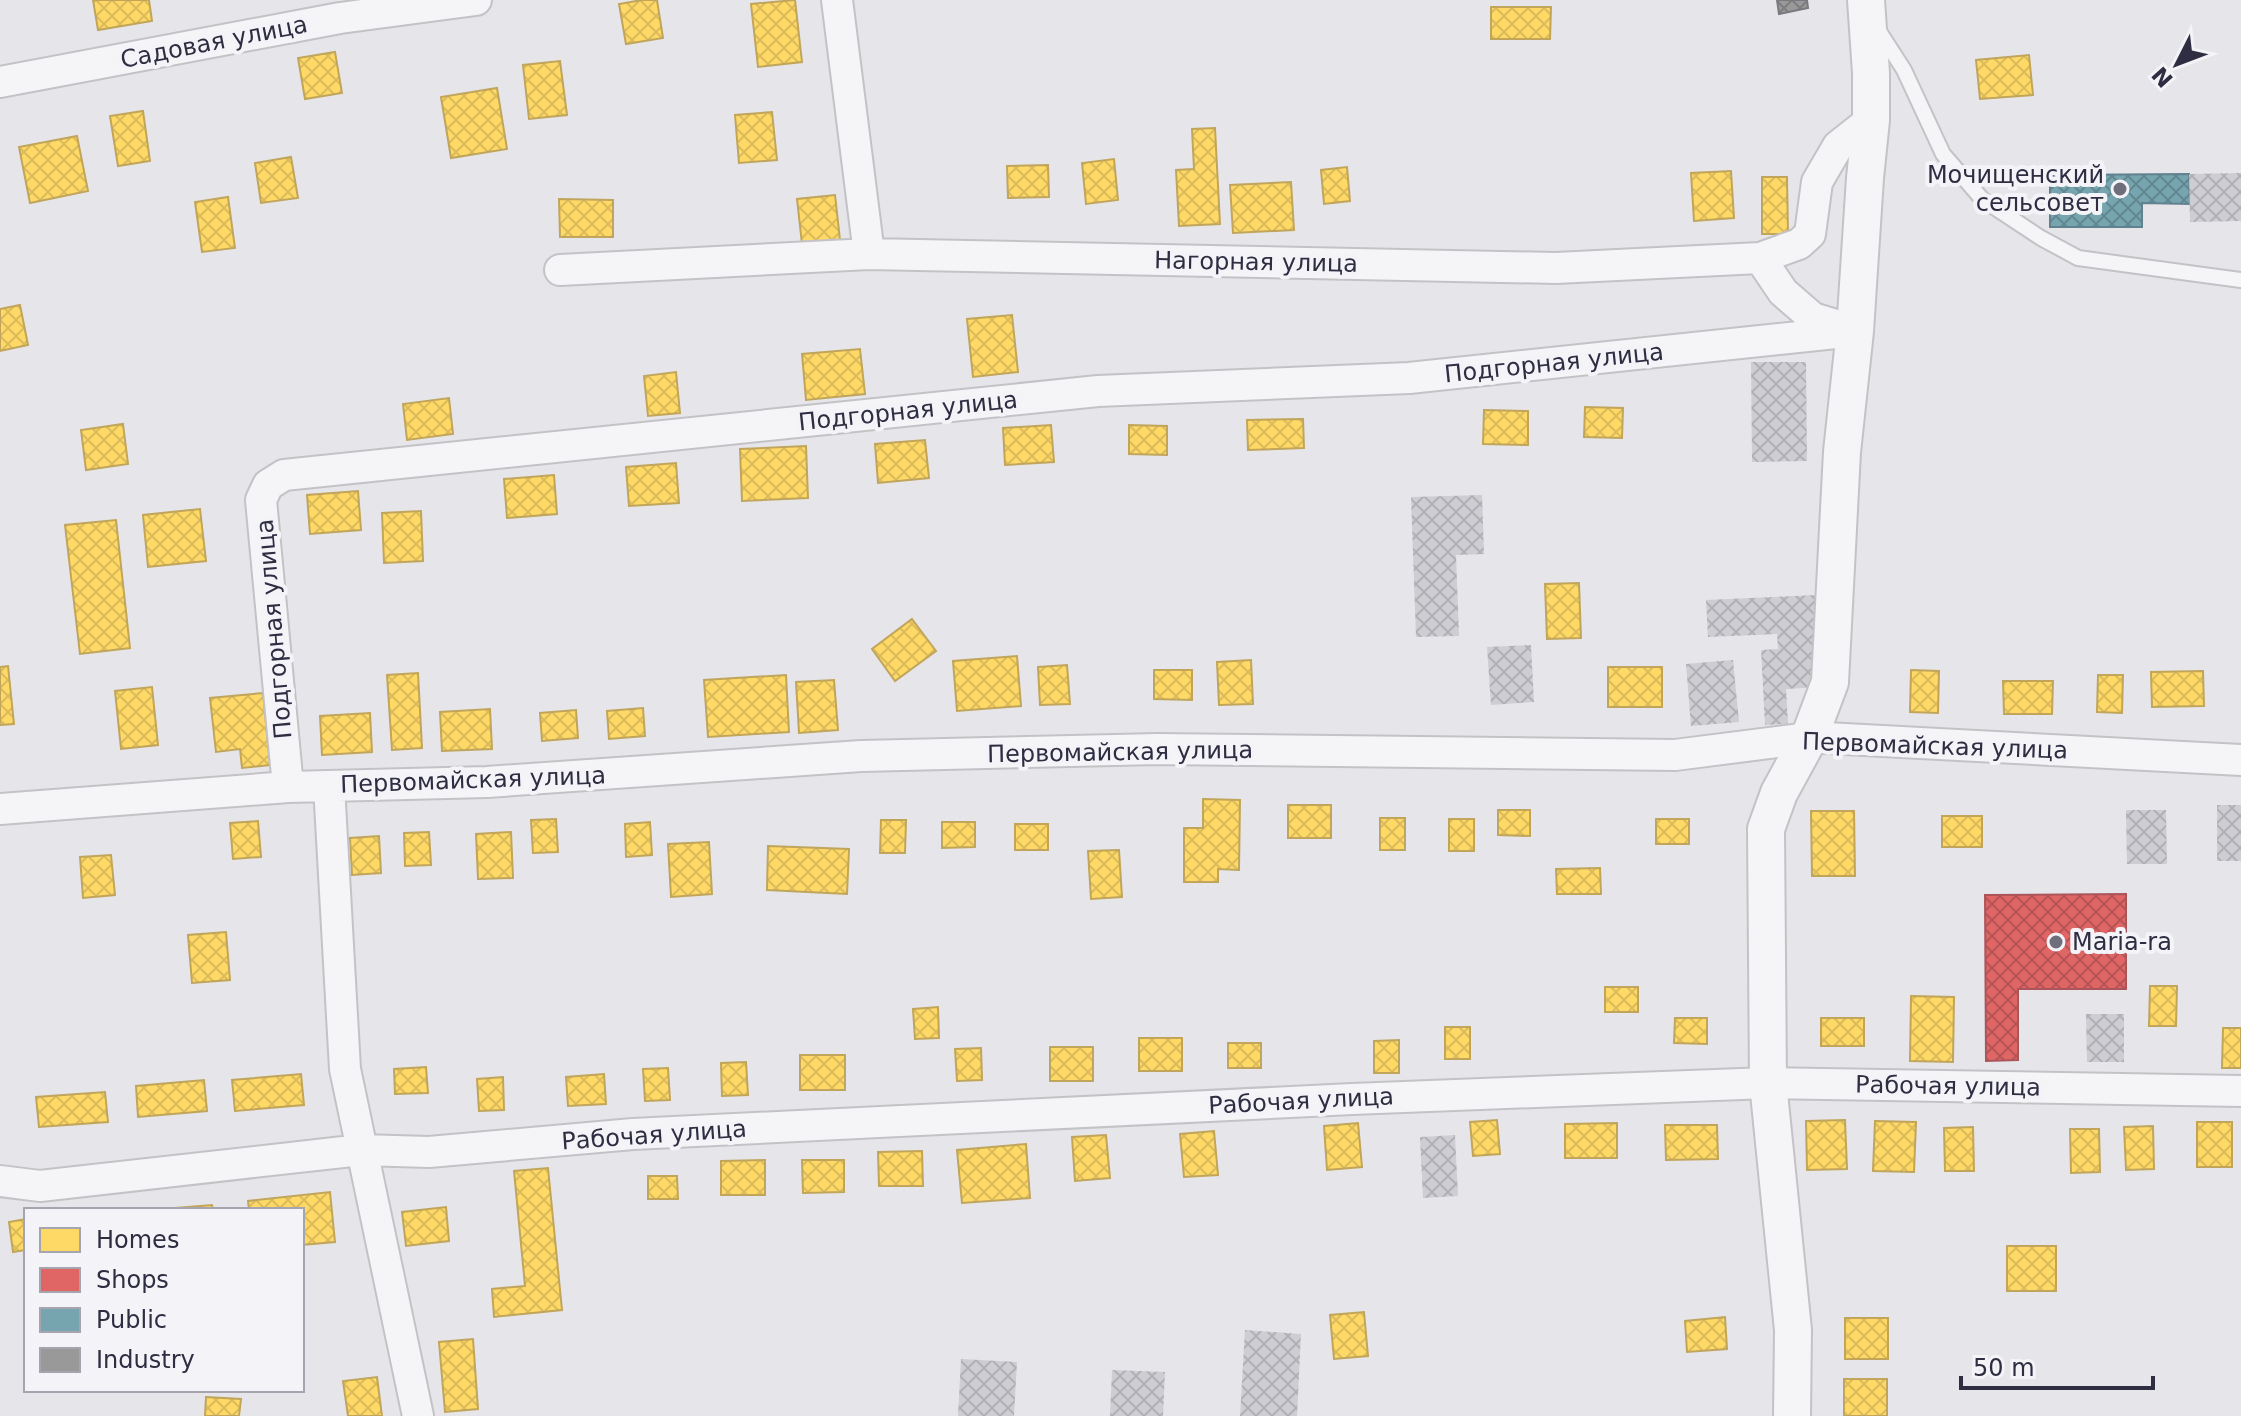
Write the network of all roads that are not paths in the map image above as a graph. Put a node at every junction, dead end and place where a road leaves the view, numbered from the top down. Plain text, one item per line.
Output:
1 (476, 0) edge
2 (837, 0) edge
3 (1866, 5) edge
4 (0, 82) edge
5 (1871, 120) junction
6 (869, 254) junction
7 (1760, 258) junction
8 (560, 270) dead end
9 (2241, 280) edge
10 (1855, 331) junction
11 (1809, 738) junction
12 (2241, 760) edge
13 (329, 786) junction
14 (288, 787) junction
15 (0, 809) edge
16 (1768, 1083) junction
17 (2241, 1091) edge
18 (361, 1150) junction
19 (0, 1181) edge
20 (418, 1416) edge
21 (1792, 1416) edge

1 - 4 street, Садовая улица
2 - 6 street
3 - 5 street
3 - 9 lane
5 - 7 street, Нагорная улица
5 - 10 street
6 - 7 street, Нагорная улица
6 - 8 street, Нагорная улица
7 - 10 street
10 - 11 street
10 - 14 street, Подгорная улица
11 - 12 street, Первомайская улица
11 - 13 street, Первомайская улица
11 - 16 street
13 - 14 street, Первомайская улица
13 - 18 street
14 - 15 street, Первомайская улица
16 - 17 street, Рабочая улица
16 - 18 street, Рабочая улица
16 - 21 street
18 - 19 street, Рабочая улица
18 - 20 street

